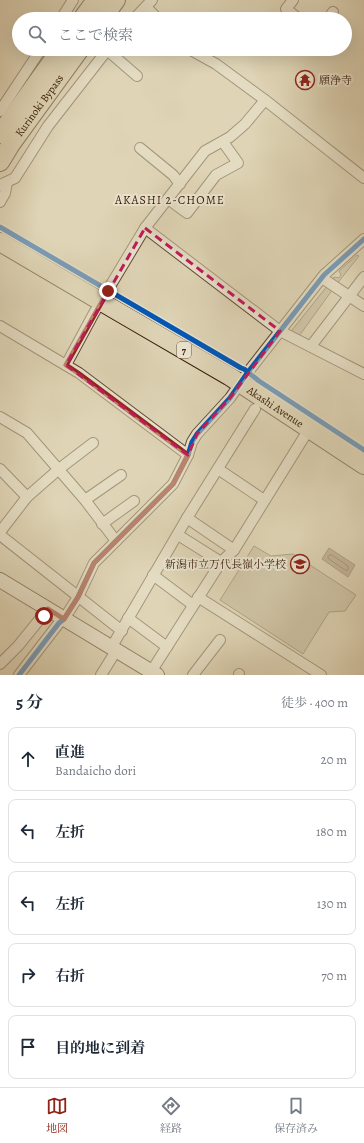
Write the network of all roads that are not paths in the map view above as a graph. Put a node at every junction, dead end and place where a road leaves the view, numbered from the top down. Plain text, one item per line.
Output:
1 (73, 0) edge
2 (116, 0) edge
3 (293, 0) edge
4 (149, 3) edge
5 (96, 11) edge
6 (65, 12) edge
7 (141, 12) edge
8 (154, 12) edge
9 (290, 12) edge
10 (36, 56) edge
11 (55, 56) edge
12 (75, 56) edge
13 (102, 56) edge
14 (115, 56) edge
15 (202, 56) edge
16 (137, 76) dead end
17 (265, 100) junction
18 (0, 112) edge
19 (0, 134) edge
20 (223, 142) junction
21 (140, 148) dead end
22 (0, 162) edge
23 (364, 178) edge
24 (4, 184) edge
25 (180, 184) junction
26 (168, 199) junction
27 (0, 202) edge
28 (145, 228) junction
29 (364, 239) edge
30 (0, 242) edge
31 (364, 277) edge
32 (322, 278) junction
33 (349, 296) junction
34 (101, 302) junction
35 (364, 306) edge
36 (0, 326) edge
37 (280, 331) junction
38 (311, 346) junction
39 (66, 365) junction
40 (364, 374) edge
41 (240, 383) junction
42 (254, 409) dead end
43 (0, 417) edge
44 (309, 429) junction
45 (93, 443) dead end
46 (188, 455) junction
47 (364, 465) edge
48 (59, 469) junction
49 (218, 469) junction
50 (0, 470) edge
51 (121, 475) dead end
52 (27, 497) junction
53 (85, 500) junction
54 (264, 500) junction
55 (134, 501) dead end
56 (187, 518) junction
57 (102, 524) junction
58 (0, 532) edge
59 (0, 535) edge
60 (178, 535) junction
61 (116, 541) junction
62 (234, 550) junction
63 (221, 562) junction
64 (154, 576) junction
65 (0, 580) edge
66 (78, 597) junction
67 (196, 601) junction
68 (48, 609) junction
69 (128, 618) junction
70 (64, 619) junction
71 (122, 631) junction
72 (220, 640) dead end
73 (167, 647) junction
74 (114, 649) junction
75 (0, 664) edge
76 (152, 674) edge
77 (19, 675) edge
78 (101, 675) edge
79 (194, 675) edge
80 (321, 675) edge

1 - 6 street
2 - 5 highway
3 - 9 street
4 - 7 street
4 - 8 street
10 - 18 street
11 - 19 highway, Kurinoki Bypass
12 - 22 highway, Kurinoki Bypass
13 - 24 street
14 - 16 street
15 - 17 street
17 - 20 street
17 - 23 street
20 - 25 street
20 - 26 street
21 - 25 street
24 - 27 street
25 - 26 street
26 - 28 street
28 - 34 street
28 - 37 street
29 - 32 street
30 - 34 highway, Akashi Avenue / 7
31 - 33 street
32 - 33 street
32 - 37 street
33 - 35 street
33 - 38 street
34 - 39 street
34 - 41 highway, Akashi Avenue / 7
36 - 39 street
37 - 38 street
37 - 41 street
38 - 40 street
39 - 46 street
41 - 44 highway, Akashi Avenue / 7
41 - 46 street
42 - 49 street
43 - 48 street
44 - 47 highway, Akashi Avenue / 7
44 - 54 street
45 - 48 street
46 - 61 street
48 - 52 street
48 - 53 street
49 - 54 street
49 - 56 street
50 - 52 street
51 - 53 street
52 - 58 street
53 - 57 street
54 - 62 street
55 - 57 street
56 - 60 street
56 - 62 street
57 - 61 street
59 - 66 street
60 - 63 street
60 - 64 street
61 - 66 street
62 - 63 street
63 - 67 street
64 - 67 street
64 - 69 street
65 - 68 street
66 - 70 street
66 - 71 street
67 - 73 street
67 - 80 street
68 - 70 street
68 - 75 street
69 - 71 street
69 - 73 street
70 - 74 street
70 - 77 street
71 - 74 street
72 - 79 street
73 - 76 street
74 - 76 street
74 - 78 street

